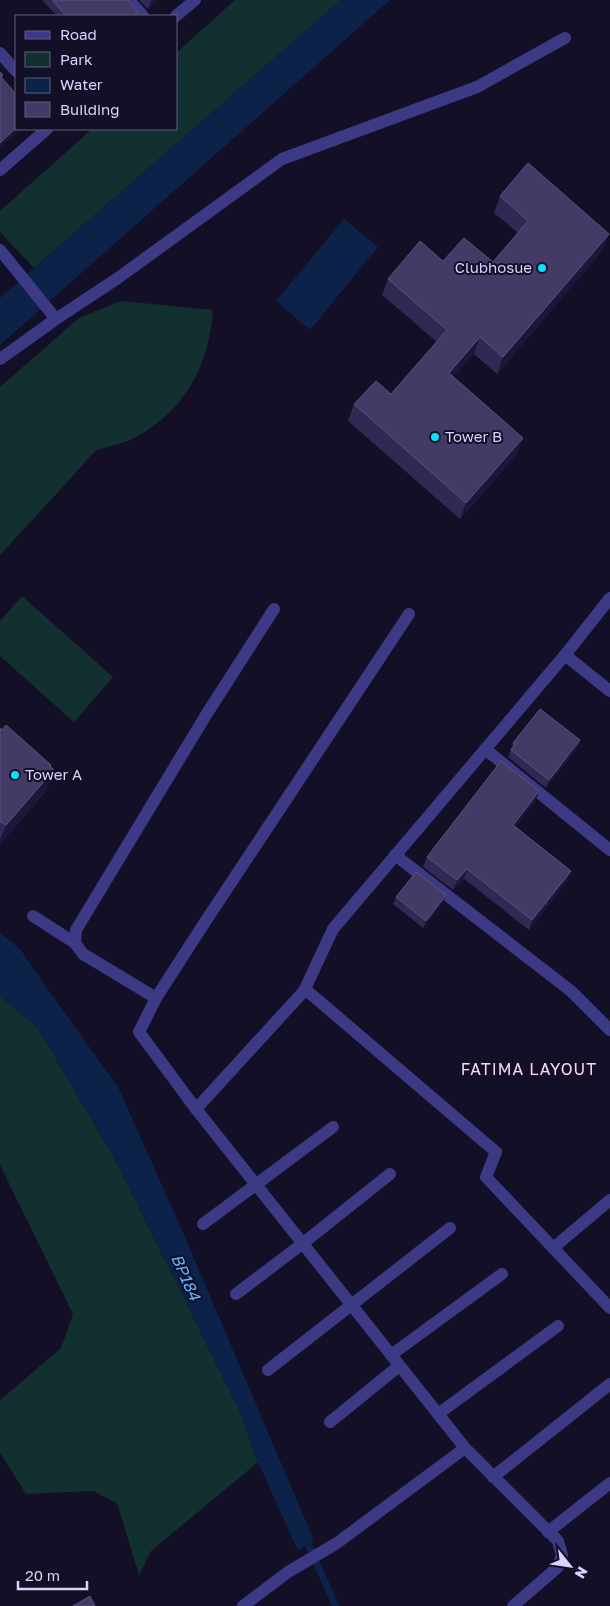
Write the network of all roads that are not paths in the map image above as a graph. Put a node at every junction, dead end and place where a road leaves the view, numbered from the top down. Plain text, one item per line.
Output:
1 (129, 0) edge
2 (195, 0) edge
3 (142, 15) edge
4 (177, 15) edge
5 (565, 38) dead end
6 (0, 52) edge
7 (15, 70) edge
8 (47, 130) edge
9 (0, 170) edge
10 (0, 250) edge
11 (56, 319) junction
12 (0, 359) edge
13 (610, 598) edge
14 (274, 609) dead end
15 (409, 614) dead end
16 (565, 655) junction
17 (610, 691) edge
18 (485, 749) junction
19 (610, 850) edge
20 (395, 855) junction
21 (33, 916) dead end
22 (75, 943) junction
23 (305, 989) junction
24 (156, 998) junction
25 (610, 1030) edge
26 (196, 1109) junction
27 (333, 1127) dead end
28 (390, 1174) dead end
29 (256, 1185) junction
30 (610, 1200) edge
31 (204, 1224) dead end
32 (450, 1228) dead end
33 (302, 1244) junction
34 (553, 1248) junction
35 (502, 1274) dead end
36 (236, 1294) dead end
37 (352, 1306) junction
38 (610, 1308) edge
39 (558, 1326) dead end
40 (395, 1360) junction
41 (268, 1370) dead end
42 (610, 1384) edge
43 (438, 1414) junction
44 (330, 1422) dead end
45 (465, 1448) junction
46 (493, 1477) junction
47 (610, 1483) edge
48 (548, 1532) junction
49 (242, 1606) edge
50 (513, 1606) edge

1 - 3 street
2 - 4 street
5 - 11 street
6 - 7 street
8 - 9 street
10 - 11 street
11 - 12 street
13 - 16 street
14 - 22 street
15 - 24 street
16 - 17 street
16 - 18 street
18 - 19 street
18 - 20 street
20 - 23 street
20 - 25 street
21 - 22 street
22 - 24 street
23 - 26 street
23 - 34 street
24 - 26 street
26 - 29 street
27 - 29 street
28 - 33 street
29 - 31 street
29 - 33 street
30 - 34 street
32 - 37 street
33 - 36 street
33 - 37 street
34 - 38 street
35 - 40 street
37 - 40 street
37 - 41 street
39 - 43 street
40 - 43 street
40 - 44 street
42 - 46 street
43 - 45 street
45 - 46 street
45 - 49 street
46 - 48 street
47 - 48 street
48 - 50 street

